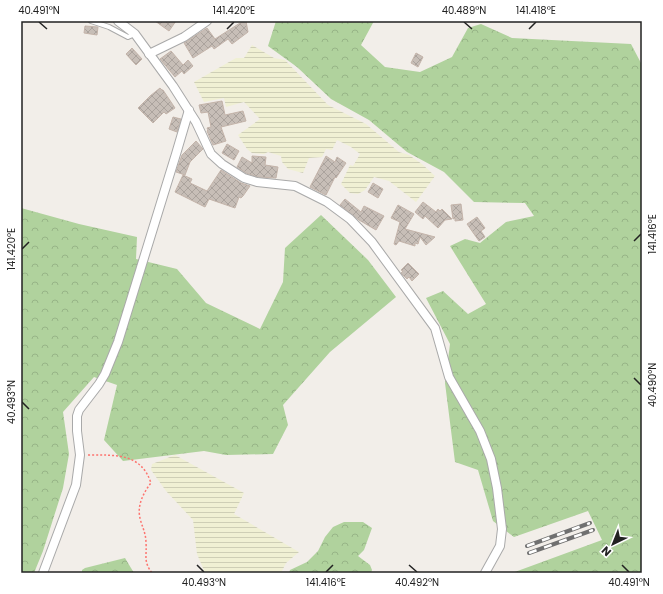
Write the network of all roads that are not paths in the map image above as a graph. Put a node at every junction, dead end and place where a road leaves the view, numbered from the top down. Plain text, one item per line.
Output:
1 (91, 21) edge
2 (118, 21) edge
3 (207, 21) edge
4 (135, 34) junction
5 (149, 54) junction
6 (189, 110) junction
7 (43, 573) edge
8 (485, 573) edge

1 - 4 lane
2 - 4 street
3 - 5 street
4 - 5 street
5 - 6 street
6 - 7 street
6 - 8 street

